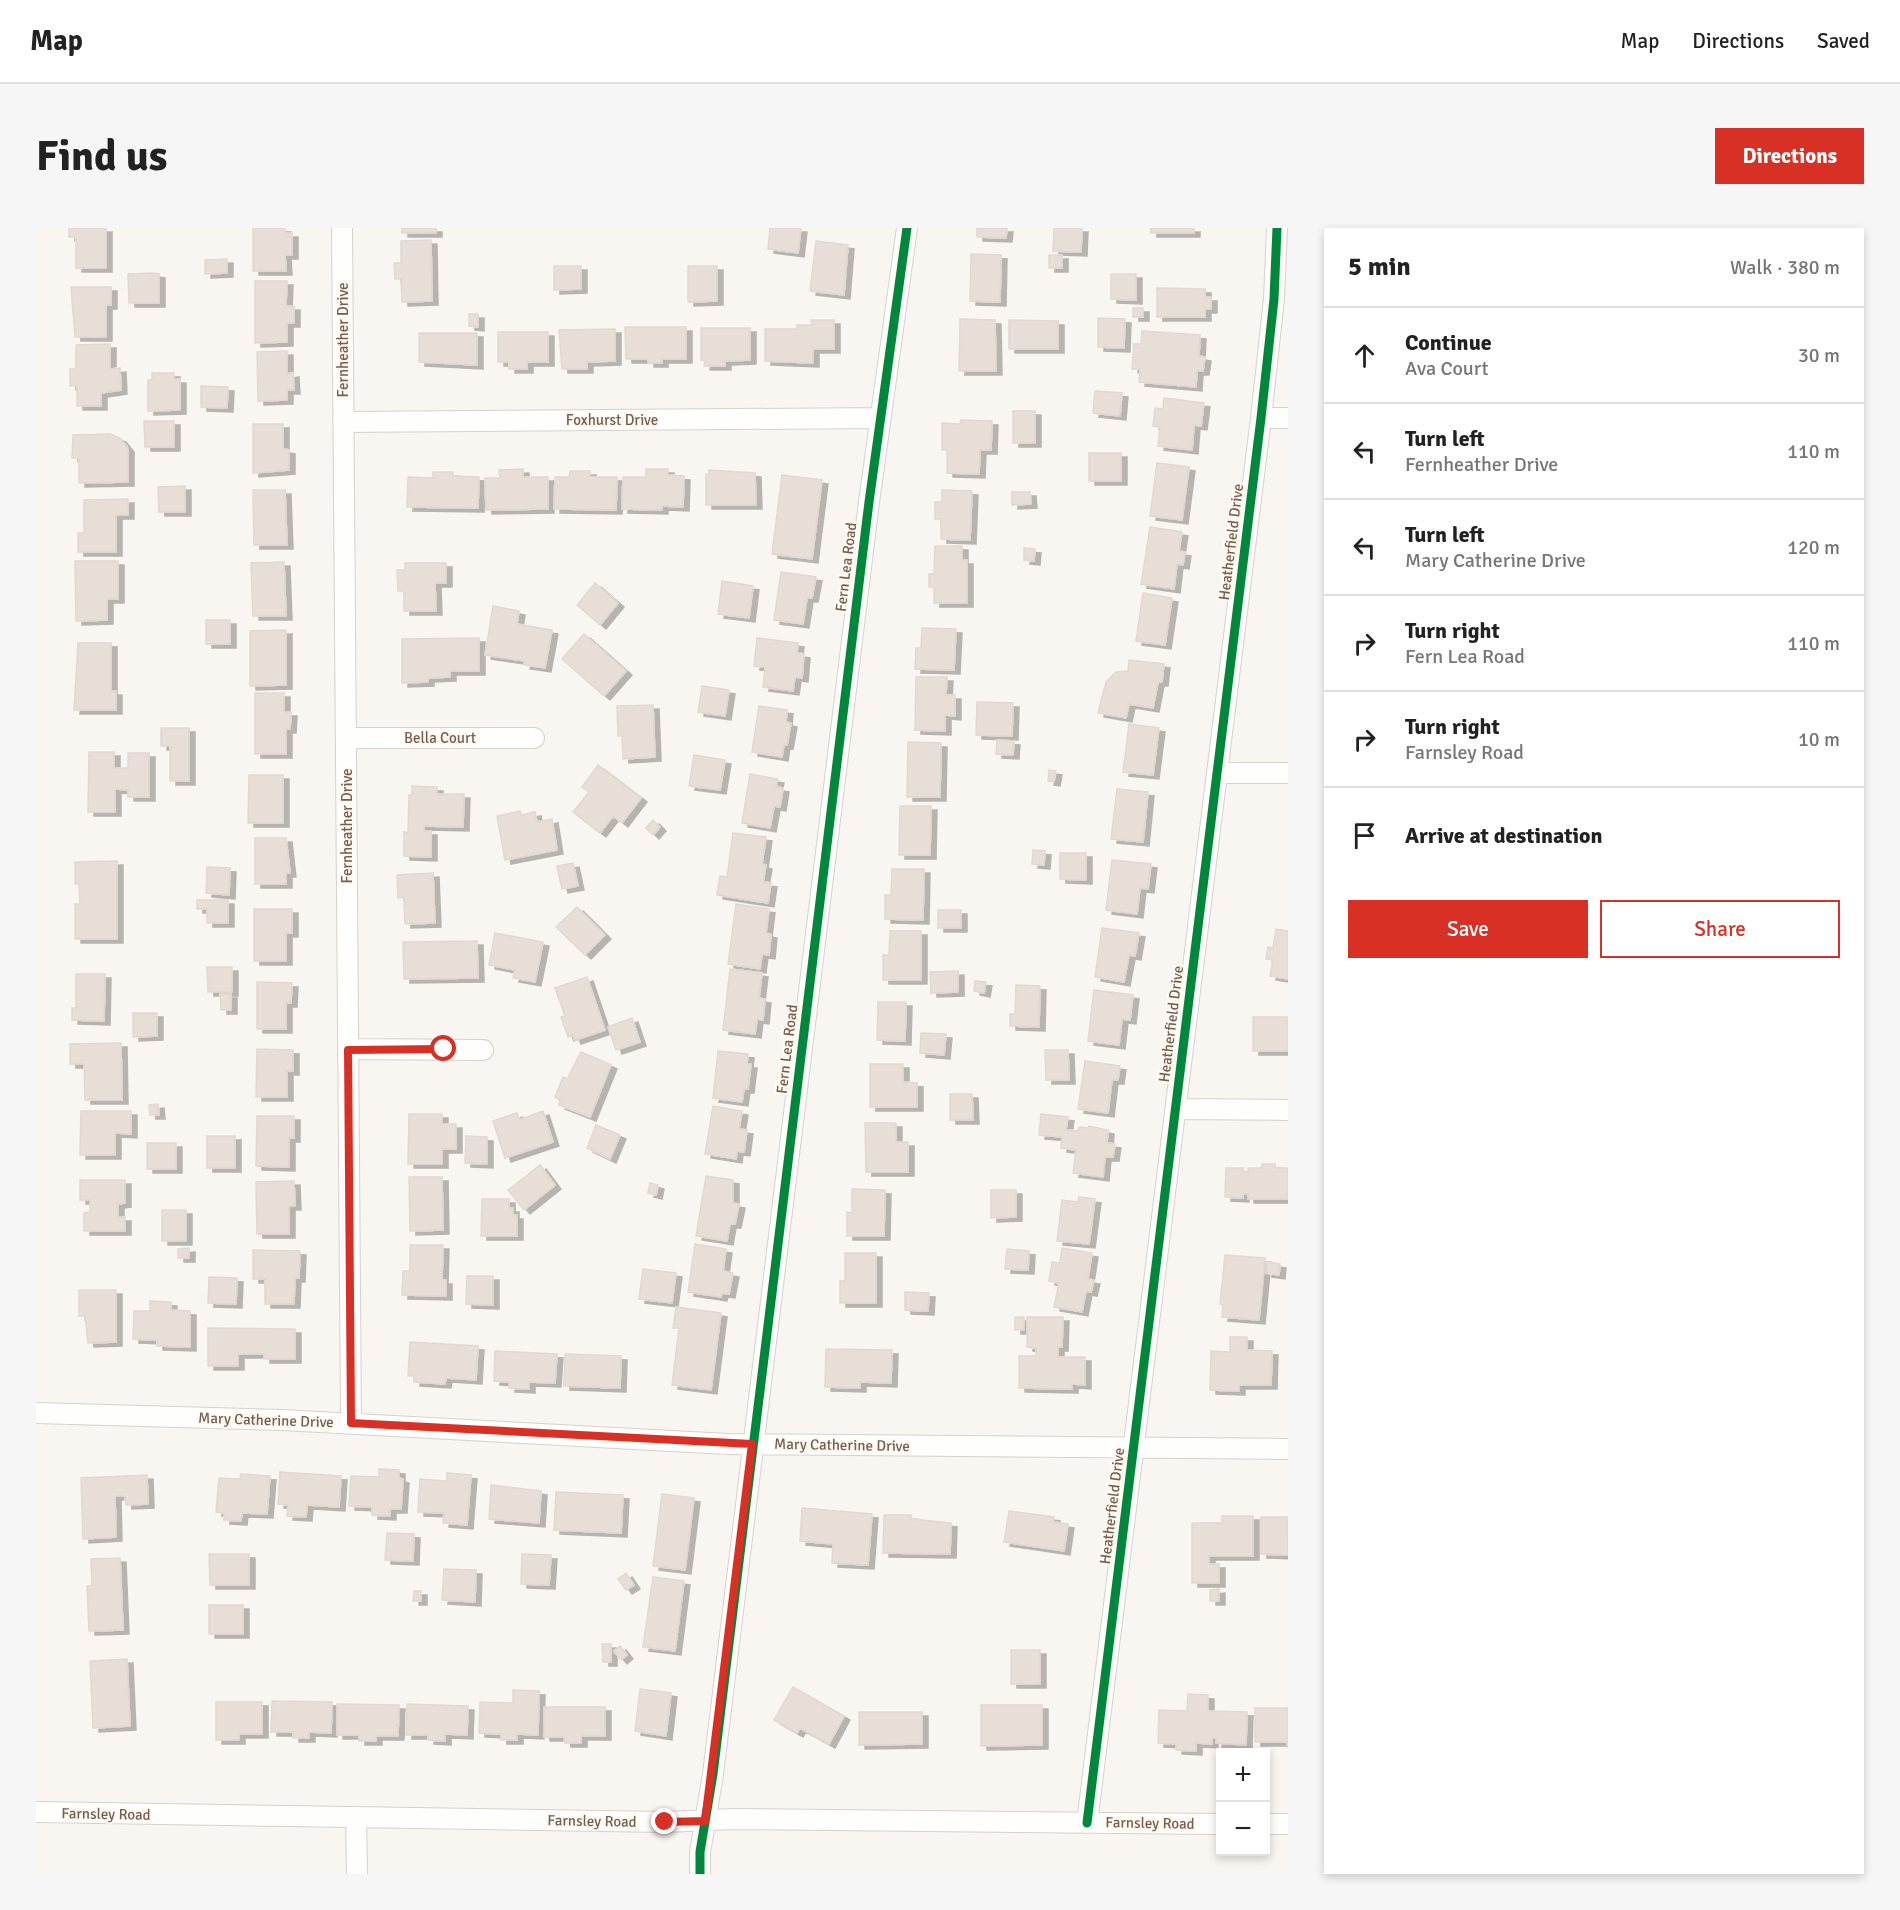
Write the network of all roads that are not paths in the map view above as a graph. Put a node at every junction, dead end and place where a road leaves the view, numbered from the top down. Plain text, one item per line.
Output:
1 (342, 228) edge
2 (907, 228) edge
3 (1277, 228) edge
4 (880, 418) junction
5 (1262, 418) junction
6 (1288, 418) edge
7 (344, 422) junction
8 (346, 738) junction
9 (534, 738) dead end
10 (1218, 773) junction
11 (1288, 773) edge
12 (348, 1050) junction
13 (483, 1050) dead end
14 (1176, 1109) junction
15 (1288, 1110) edge
16 (36, 1413) edge
17 (351, 1423) junction
18 (752, 1444) junction
19 (1134, 1448) junction
20 (1288, 1449) edge
21 (36, 1812) edge
22 (356, 1818) junction
23 (705, 1821) junction
24 (1087, 1823) junction
25 (1216, 1824) edge
26 (1270, 1824) edge
27 (1288, 1824) edge
28 (357, 1874) edge
29 (700, 1874) edge

1 - 7 street, Fernheather Drive
2 - 4 street, Fern Lea Road
3 - 5 street, Heatherfield Drive
4 - 7 street, Foxhurst Drive
4 - 18 street, Fern Lea Road
5 - 6 street
5 - 10 street, Heatherfield Drive
7 - 8 street, Fernheather Drive
8 - 9 street, Bella Court
8 - 12 street, Fernheather Drive
10 - 11 street
10 - 14 street, Heatherfield Drive
12 - 13 street
12 - 17 street, Fernheather Drive
14 - 15 street
14 - 19 street, Heatherfield Drive
16 - 17 street, Mary Catherine Drive
17 - 18 street, Mary Catherine Drive
18 - 19 street, Mary Catherine Drive
18 - 23 street, Fern Lea Road
19 - 20 street, Mary Catherine Drive
19 - 24 street, Heatherfield Drive
21 - 22 street, Farnsley Road
22 - 23 street, Farnsley Road
22 - 28 street
23 - 24 street, Farnsley Road
23 - 29 street, Fern Lea Road
24 - 25 street, Farnsley Road
26 - 27 street

